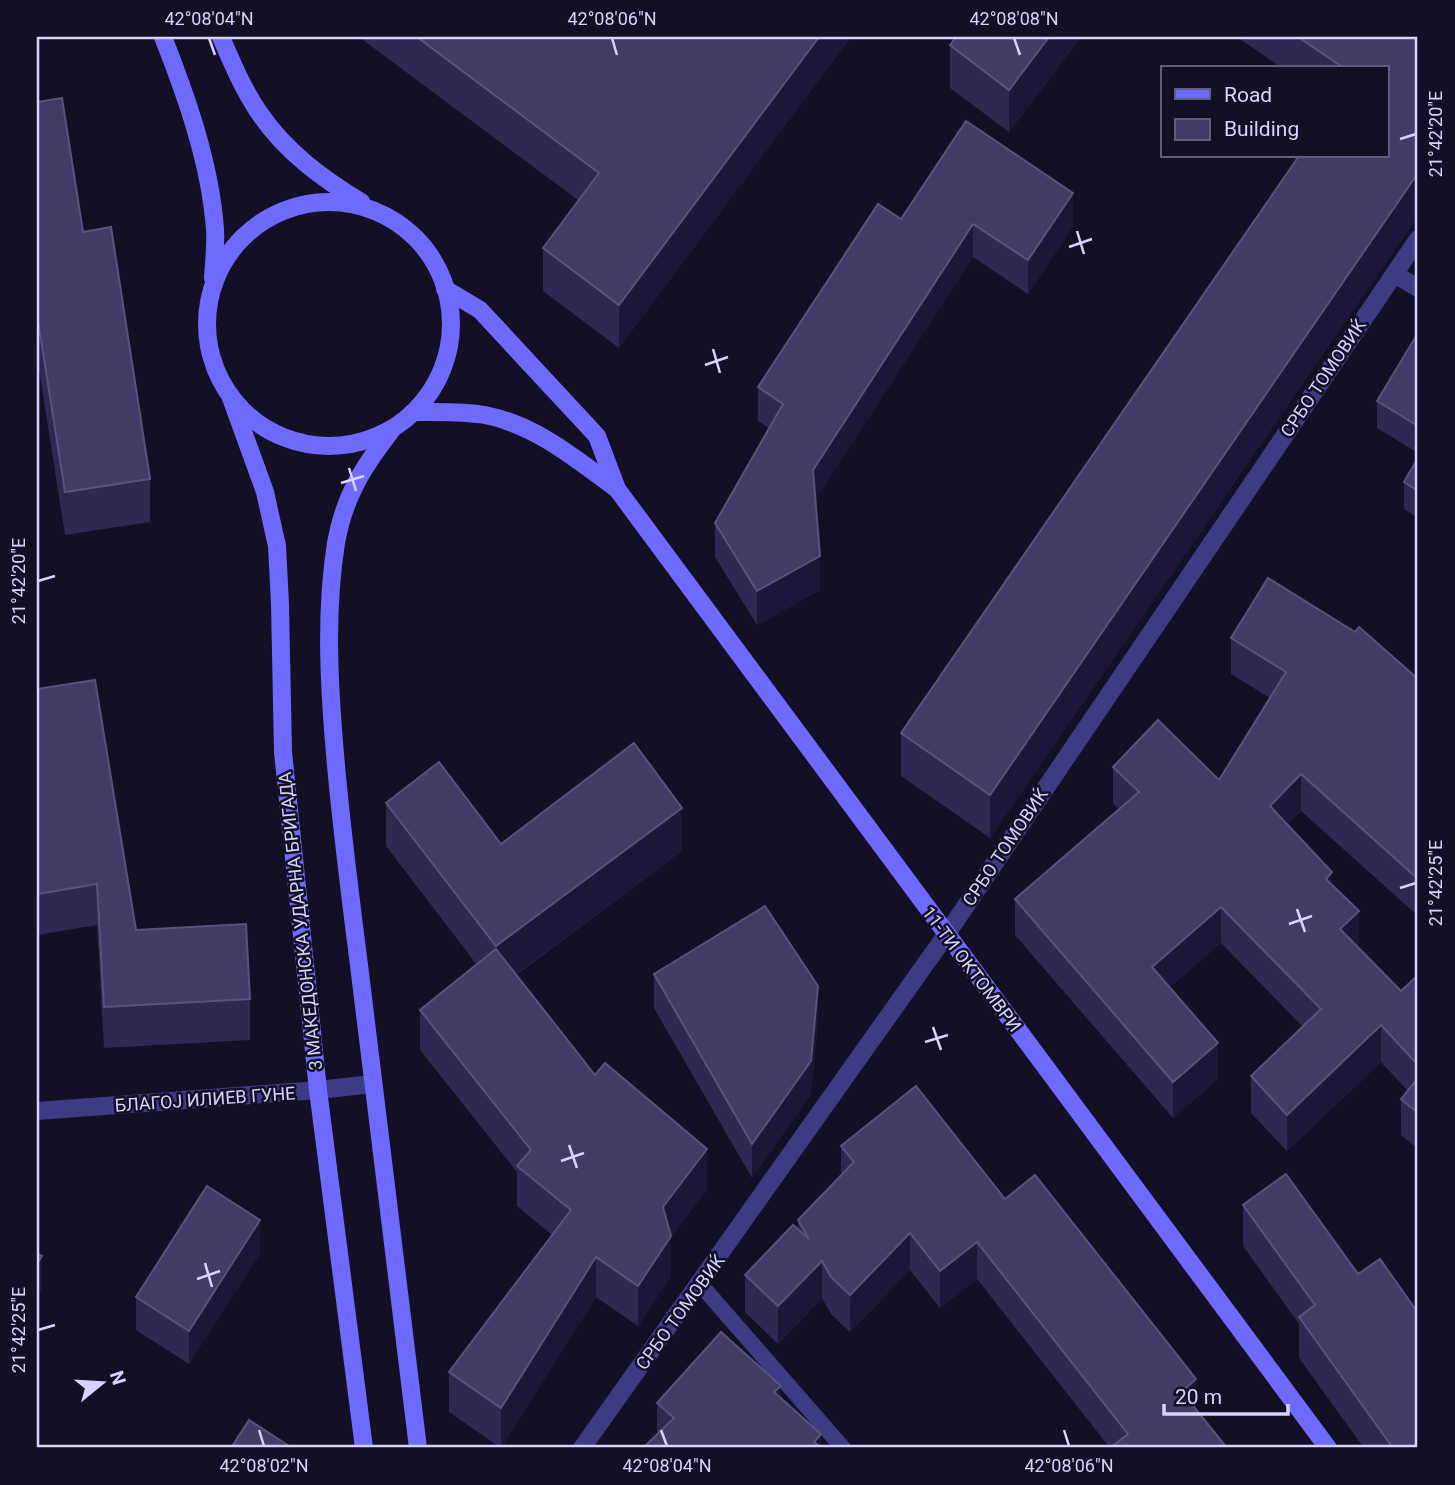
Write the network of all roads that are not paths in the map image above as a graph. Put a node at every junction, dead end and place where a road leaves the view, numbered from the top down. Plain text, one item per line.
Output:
1 (163, 37) edge
2 (221, 37) edge
3 (380, 213) junction
4 (1418, 239) edge
5 (1394, 274) junction
6 (213, 286) junction
7 (1418, 288) edge
8 (445, 289) junction
9 (231, 398) junction
10 (414, 412) junction
11 (391, 430) junction
12 (617, 489) junction
13 (946, 935) junction
14 (373, 1083) junction
15 (318, 1090) junction
16 (37, 1111) edge
17 (700, 1284) junction
18 (364, 1448) edge
19 (418, 1448) edge
20 (582, 1448) edge
21 (843, 1448) edge
22 (1328, 1448) edge

1 - 6 main road
2 - 3 main road
3 - 6 main road
3 - 8 main road
4 - 5 street, СРБО ТОМОВИЌ
5 - 7 street
5 - 13 street, СРБО ТОМОВИЌ
6 - 9 main road
8 - 10 main road
8 - 12 main road
9 - 11 main road
9 - 15 main road, 3 МАКЕДОНСКА УДАРНА БРИГАДА
10 - 11 main road
10 - 12 main road
11 - 14 main road
12 - 13 main road, 11-ТИ ОКТОМВРИ
13 - 17 street, СРБО ТОМОВИЌ
13 - 22 main road, 11-ТИ ОКТОМВРИ
14 - 15 street, БЛАГОЈ ИЛИЕВ ГУНЕ
14 - 19 main road
15 - 16 street, БЛАГОЈ ИЛИЕВ ГУНЕ
15 - 18 main road, 3 МАКЕДОНСКА УДАРНА БРИГАДА
17 - 20 street, СРБО ТОМОВИЌ
17 - 21 lane

